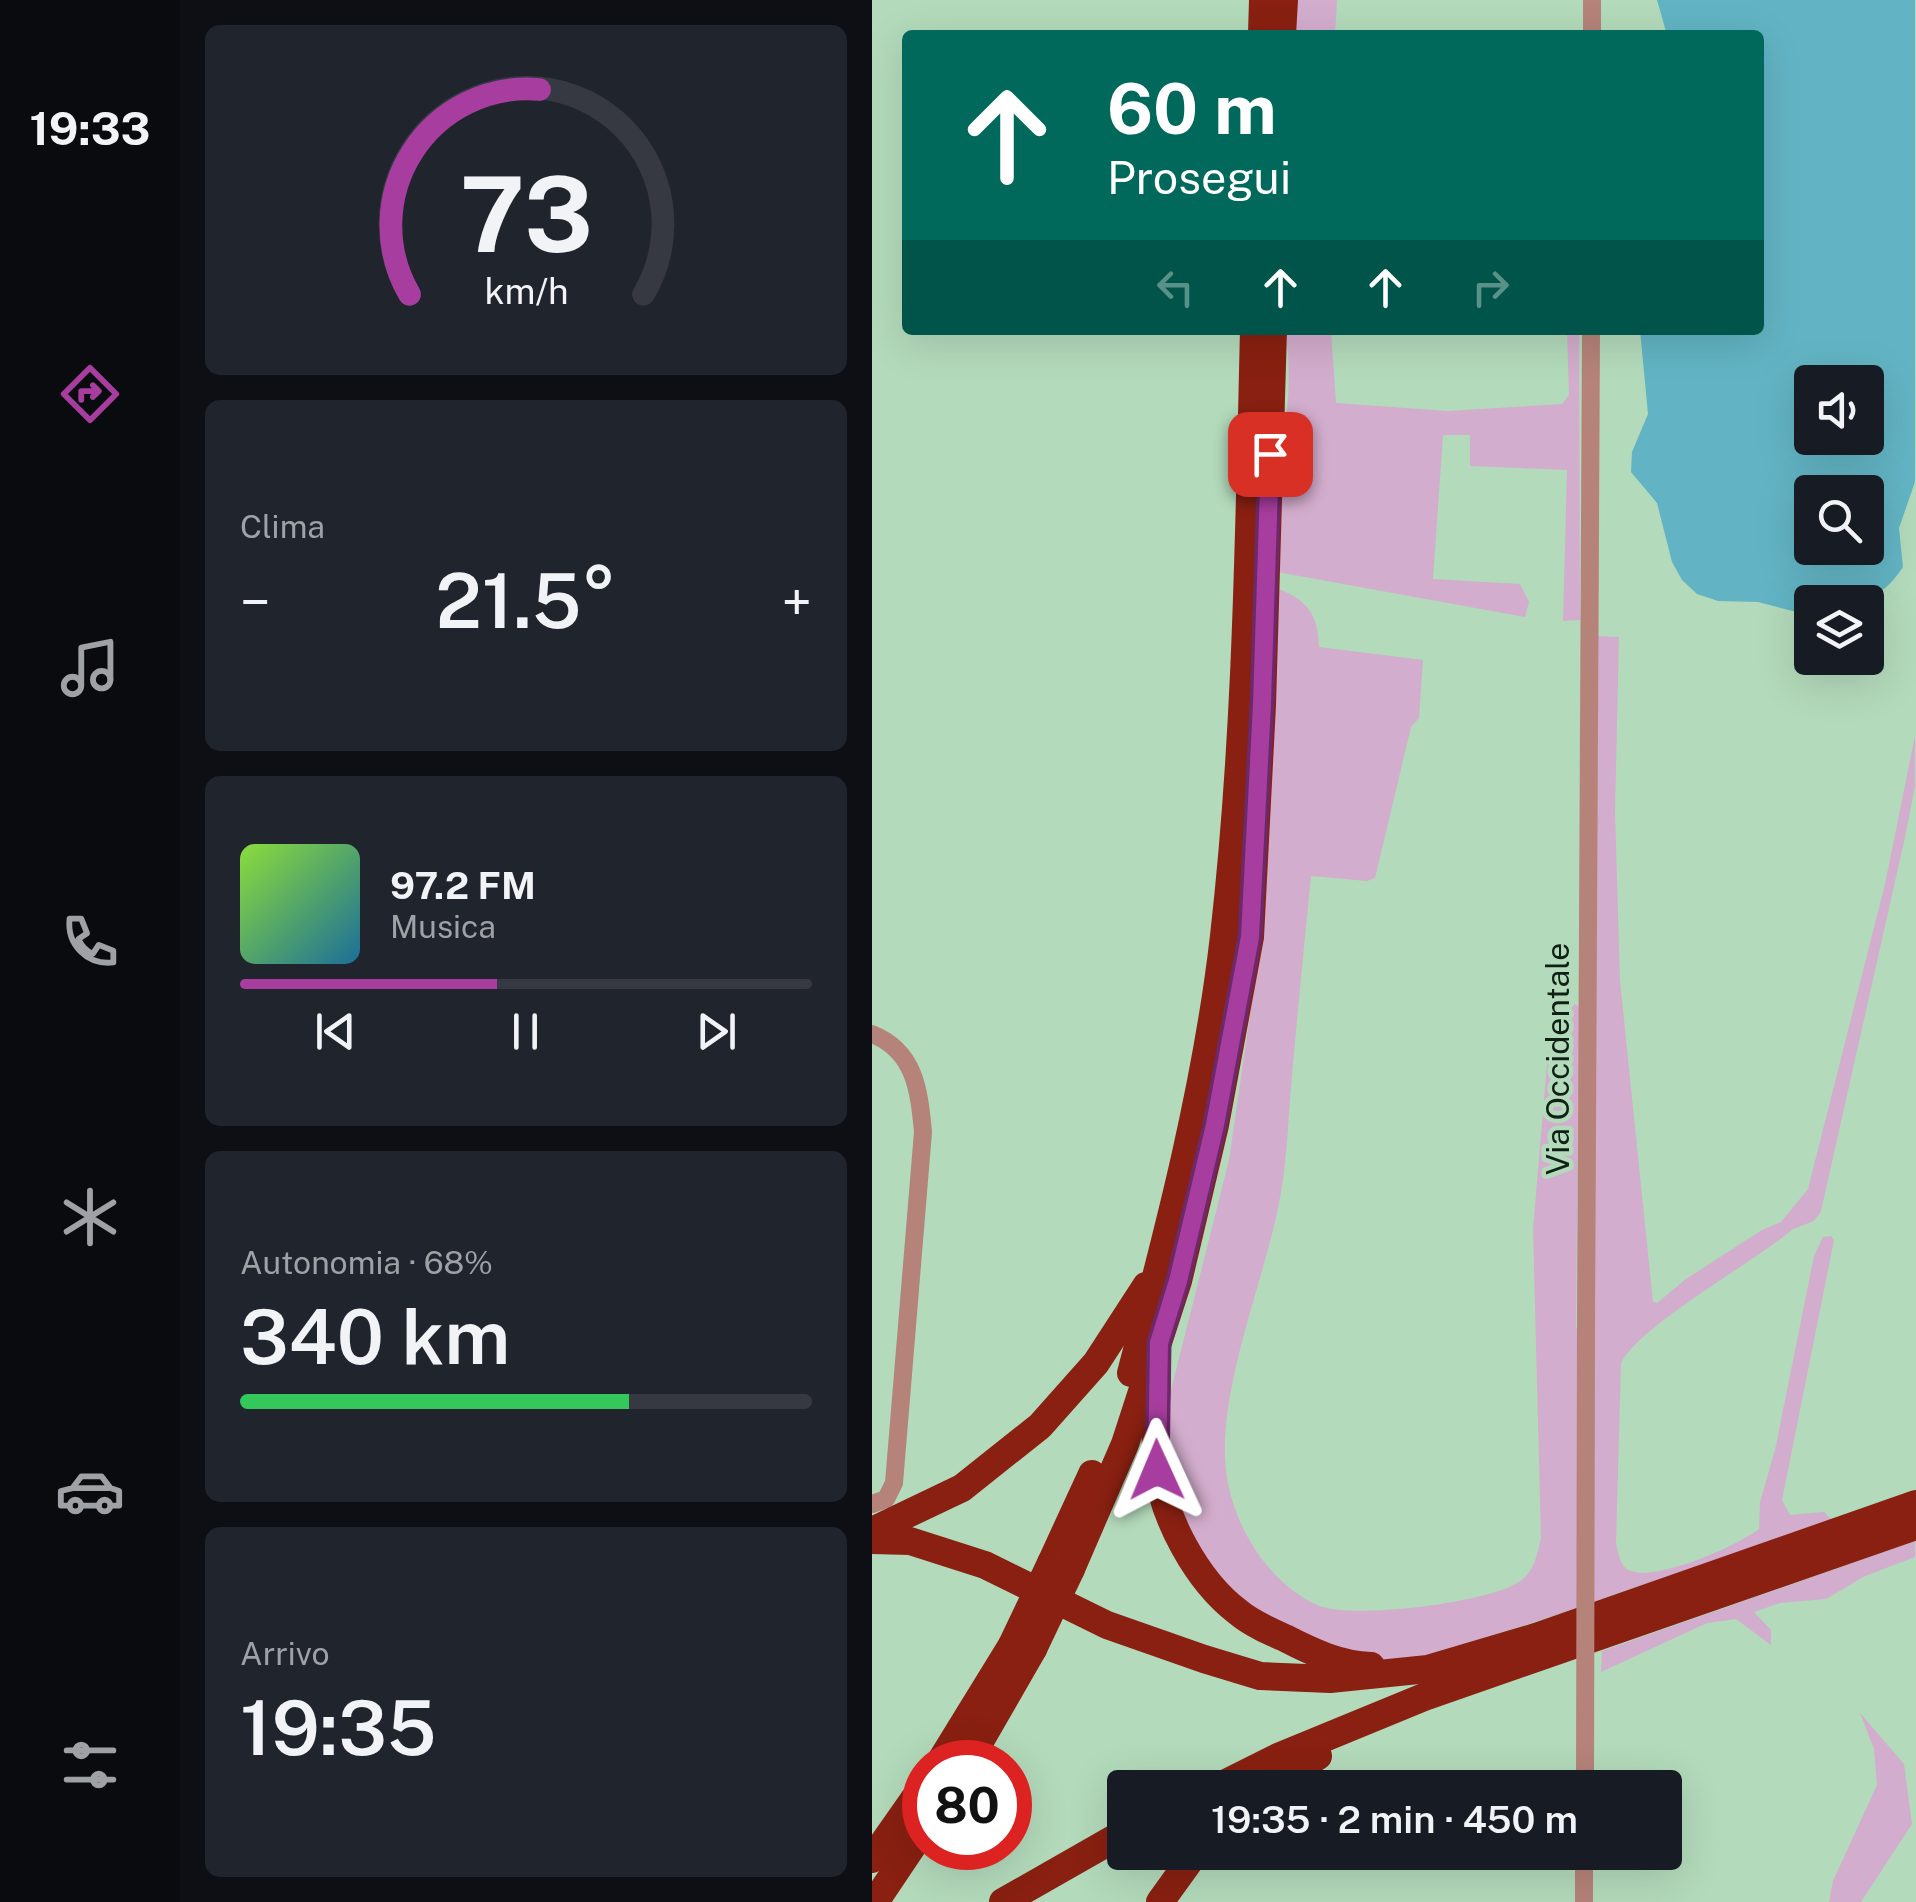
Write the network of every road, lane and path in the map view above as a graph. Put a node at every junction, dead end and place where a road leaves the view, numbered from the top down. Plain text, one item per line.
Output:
1 (1262, 0) edge
2 (1284, 0) edge
3 (1592, 0) edge
4 (1262, 30) edge
5 (1282, 30) edge
6 (1592, 30) edge
7 (1254, 335) edge
8 (1274, 335) edge
9 (1590, 335) edge
10 (1256, 567) junction
11 (1255, 610) junction
12 (872, 1034) edge
13 (1160, 1263) junction
14 (1159, 1343) junction
15 (872, 1504) edge
16 (1916, 1504) edge
17 (1916, 1526) edge
18 (872, 1532) edge
19 (872, 1540) edge
20 (1061, 1566) junction
21 (1023, 1647) junction
22 (1426, 1683) junction
23 (956, 1740) edge
24 (979, 1740) edge
25 (1251, 1770) edge
26 (1292, 1770) edge
27 (1585, 1770) edge
28 (902, 1816) edge
29 (1107, 1843) edge
30 (872, 1859) edge
31 (902, 1862) edge
32 (1183, 1870) edge
33 (1584, 1870) edge
34 (875, 1902) edge
35 (1003, 1902) edge
36 (1160, 1902) edge
37 (1584, 1902) edge

1 - 4 highway
2 - 5 highway
3 - 6 street
7 - 10 highway
8 - 10 highway
9 - 27 street, Via Occidentale, bridge
10 - 11 highway
11 - 13 highway
11 - 14 highway
12 - 15 street
13 - 18 highway
13 - 20 highway
14 - 20 highway
14 - 22 highway
16 - 22 highway
17 - 22 highway
19 - 22 highway
20 - 21 highway, bridge
21 - 23 highway
21 - 24 highway
22 - 25 highway
22 - 26 highway
28 - 30 highway
29 - 35 highway
31 - 34 highway
32 - 36 highway
33 - 37 street

